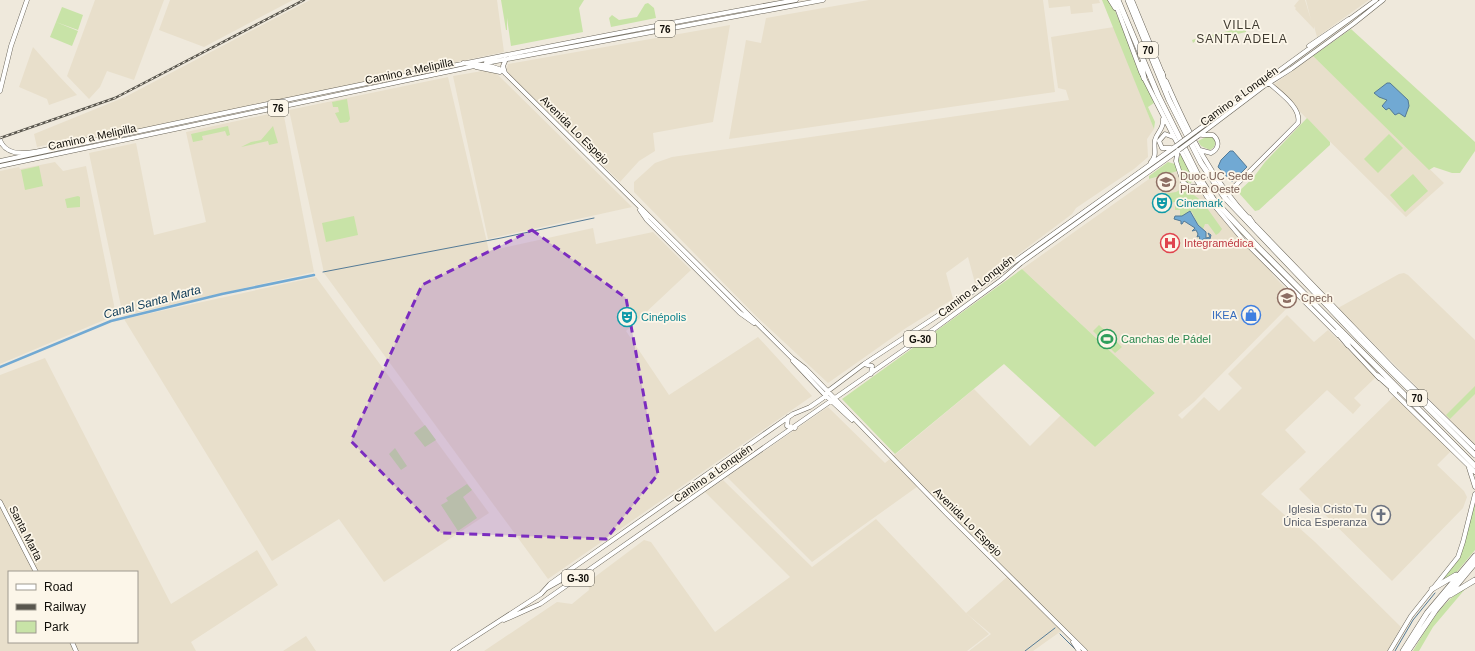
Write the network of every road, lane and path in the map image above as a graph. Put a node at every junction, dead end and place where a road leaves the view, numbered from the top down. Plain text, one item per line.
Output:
1 (27, 0) edge
2 (796, 0) edge
3 (823, 0) edge
4 (1110, 0) edge
5 (1114, 0) edge
6 (1118, 0) edge
7 (1128, 0) edge
8 (1132, 0) edge
9 (1376, 0) edge
10 (1384, 0) edge
11 (704, 16) junction
12 (1120, 16) junction
13 (1355, 17) junction
14 (706, 21) junction
15 (617, 32) junction
16 (618, 38) junction
17 (1135, 44) junction
18 (1309, 46) dead end
19 (532, 49) junction
20 (513, 53) junction
21 (533, 55) junction
22 (505, 60) junction
23 (462, 63) junction
24 (483, 64) junction
25 (471, 66) junction
26 (1162, 73) junction
27 (505, 74) junction
28 (1144, 78) junction
29 (1268, 82) junction
30 (349, 87) junction
31 (0, 91) edge
32 (350, 92) junction
33 (1169, 100) junction
34 (1182, 114) dead end
35 (1163, 116) junction
36 (1185, 121) junction
37 (1197, 135) junction
38 (1175, 138) junction
39 (83, 139) dead end
40 (0, 140) edge
41 (95, 141) junction
42 (88, 143) junction
43 (79, 144) junction
44 (84, 148) junction
45 (1177, 148) junction
46 (1199, 149) junction
47 (0, 158) edge
48 (11, 159) junction
49 (1164, 160) junction
50 (0, 161) edge
51 (1176, 164) junction
52 (0, 166) edge
53 (1148, 166) junction
54 (1195, 178) junction
55 (1135, 181) junction
56 (1191, 186) junction
57 (1201, 188) junction
58 (1100, 194) dead end
59 (1227, 194) junction
60 (1120, 195) dead end
61 (1107, 196) junction
62 (1249, 218) junction
63 (1033, 245) dead end
64 (1276, 252) junction
65 (1016, 261) junction
66 (1322, 312) junction
67 (1360, 340) junction
68 (1348, 345) junction
69 (792, 358) junction
70 (864, 364) junction
71 (1392, 367) junction
72 (871, 374) junction
73 (1378, 376) junction
74 (828, 391) junction
75 (825, 395) junction
76 (834, 400) junction
77 (1418, 409) junction
78 (788, 417) junction
79 (795, 428) junction
80 (1475, 448) edge
81 (1475, 455) edge
82 (1467, 464) junction
83 (1475, 466) edge
84 (1475, 472) edge
85 (1475, 487) edge
86 (1475, 494) edge
87 (0, 502) edge
88 (1475, 556) edge
89 (1475, 563) edge
90 (1464, 569) junction
91 (35, 571) edge
92 (564, 574) junction
93 (563, 579) junction
94 (1475, 580) edge
95 (569, 584) junction
96 (547, 588) junction
97 (1432, 589) junction
98 (1443, 601) junction
99 (492, 626) junction
100 (1067, 634) junction
101 (453, 651) edge
102 (1079, 651) edge
103 (1085, 651) edge
104 (1390, 651) edge
105 (1403, 651) edge
106 (1408, 651) edge

1 - 31 main road
2 - 11 main road, Camino a Melipilla / 76
3 - 14 main road, Camino a Melipilla / 76
4 - 12 main road
5 - 12 main road
6 - 17 highway, 70
7 - 33 highway, 70
8 - 26 main road
9 - 13 main road, Camino a Lonquén
10 - 29 main road, Camino a Lonquén
11 - 14 main road
11 - 15 main road, Camino a Melipilla / 76
12 - 28 main road
13 - 18 main road
13 - 29 main road, Camino a Lonquén
14 - 16 main road, Camino a Melipilla / 76
15 - 16 main road
15 - 19 main road, Camino a Melipilla / 76
16 - 21 main road, Camino a Melipilla / 76
17 - 28 highway
17 - 66 highway, 70
19 - 20 main road, Camino a Melipilla / 76
19 - 21 main road
20 - 22 main road
20 - 23 main road, Camino a Melipilla / 76
21 - 22 main road, Camino a Melipilla / 76
22 - 24 main road, Camino a Melipilla / 76
22 - 27 main road
23 - 24 main road
23 - 30 main road, Camino a Melipilla / 76
24 - 25 main road, Camino a Melipilla / 76
24 - 27 main road
25 - 27 main road
25 - 32 main road, Camino a Melipilla / 76
26 - 33 highway
26 - 36 main road
27 - 69 main road, Avenida Lo Espejo
28 - 35 main road
29 - 37 main road, Camino a Lonquén
29 - 59 main road
30 - 32 main road
30 - 41 main road, Camino a Melipilla / 76
32 - 44 main road, Camino a Melipilla / 76
33 - 64 highway, 70
34 - 36 main road
35 - 38 main road
35 - 53 main road
36 - 46 main road
37 - 45 main road, Camino a Lonquén, bridge
37 - 46 main road
38 - 45 main road
38 - 54 main road
39 - 41 main road
40 - 43 main road
41 - 42 main road, Camino a Melipilla / 76
42 - 43 main road, Camino a Melipilla
42 - 44 main road
43 - 44 main road
43 - 48 main road, Camino a Melipilla
44 - 52 main road, Camino a Melipilla / 76
45 - 49 main road, Camino a Lonquén / G-30
45 - 51 main road
45 - 53 main road, Camino a Lonquén / G-30
46 - 59 main road
47 - 48 main road
48 - 50 main road, Camino a Melipilla
49 - 51 main road
49 - 55 main road, Camino a Lonquén / G-30
51 - 56 main road
53 - 61 main road, Camino a Lonquén / G-30
54 - 56 main road
54 - 57 main road
55 - 60 main road
55 - 72 main road, Camino a Lonquén / G-30
56 - 57 main road
57 - 68 main road
58 - 61 main road
59 - 62 main road
61 - 65 main road, Camino a Lonquén / G-30
62 - 64 highway
62 - 71 main road
63 - 65 main road
64 - 67 highway, 70
65 - 70 main road, Camino a Lonquén / G-30
66 - 68 highway
66 - 77 highway, 70
67 - 71 highway
67 - 81 highway, 70
68 - 73 main road
69 - 74 main road, Avenida Lo Espejo
69 - 75 main road, Avenida Lo Espejo
70 - 72 main road
70 - 74 main road, Camino a Lonquén / G-30
71 - 80 main road
72 - 76 main road, Camino a Lonquén / G-30
73 - 77 highway
73 - 82 main road
74 - 75 main road, Camino a Lonquén / G-30
74 - 76 main road, Avenida Lo Espejo
75 - 76 main road, Avenida Lo Espejo
75 - 78 main road, Camino a Lonquén / G-30
76 - 79 main road, Camino a Lonquén / G-30
76 - 100 main road, Avenida Lo Espejo
77 - 83 highway, 70
78 - 79 main road
78 - 92 main road, Camino a Lonquén / G-30
79 - 95 main road, Camino a Lonquén / G-30
82 - 84 main road
82 - 85 main road
86 - 97 main road
87 - 91 main road, Santa Marta
88 - 90 highway
89 - 98 highway
90 - 97 highway
90 - 105 highway
92 - 93 main road
92 - 96 main road, Camino a Lonquén / G-30
93 - 95 main road
93 - 96 main road
94 - 98 highway
95 - 99 main road, Camino a Lonquén / G-30
96 - 99 main road, Camino a Lonquén / G-30
97 - 104 main road
98 - 106 highway
99 - 101 main road, Camino a Lonquén / G-30
100 - 102 main road, Avenida Lo Espejo
100 - 103 main road, Avenida Lo Espejo

